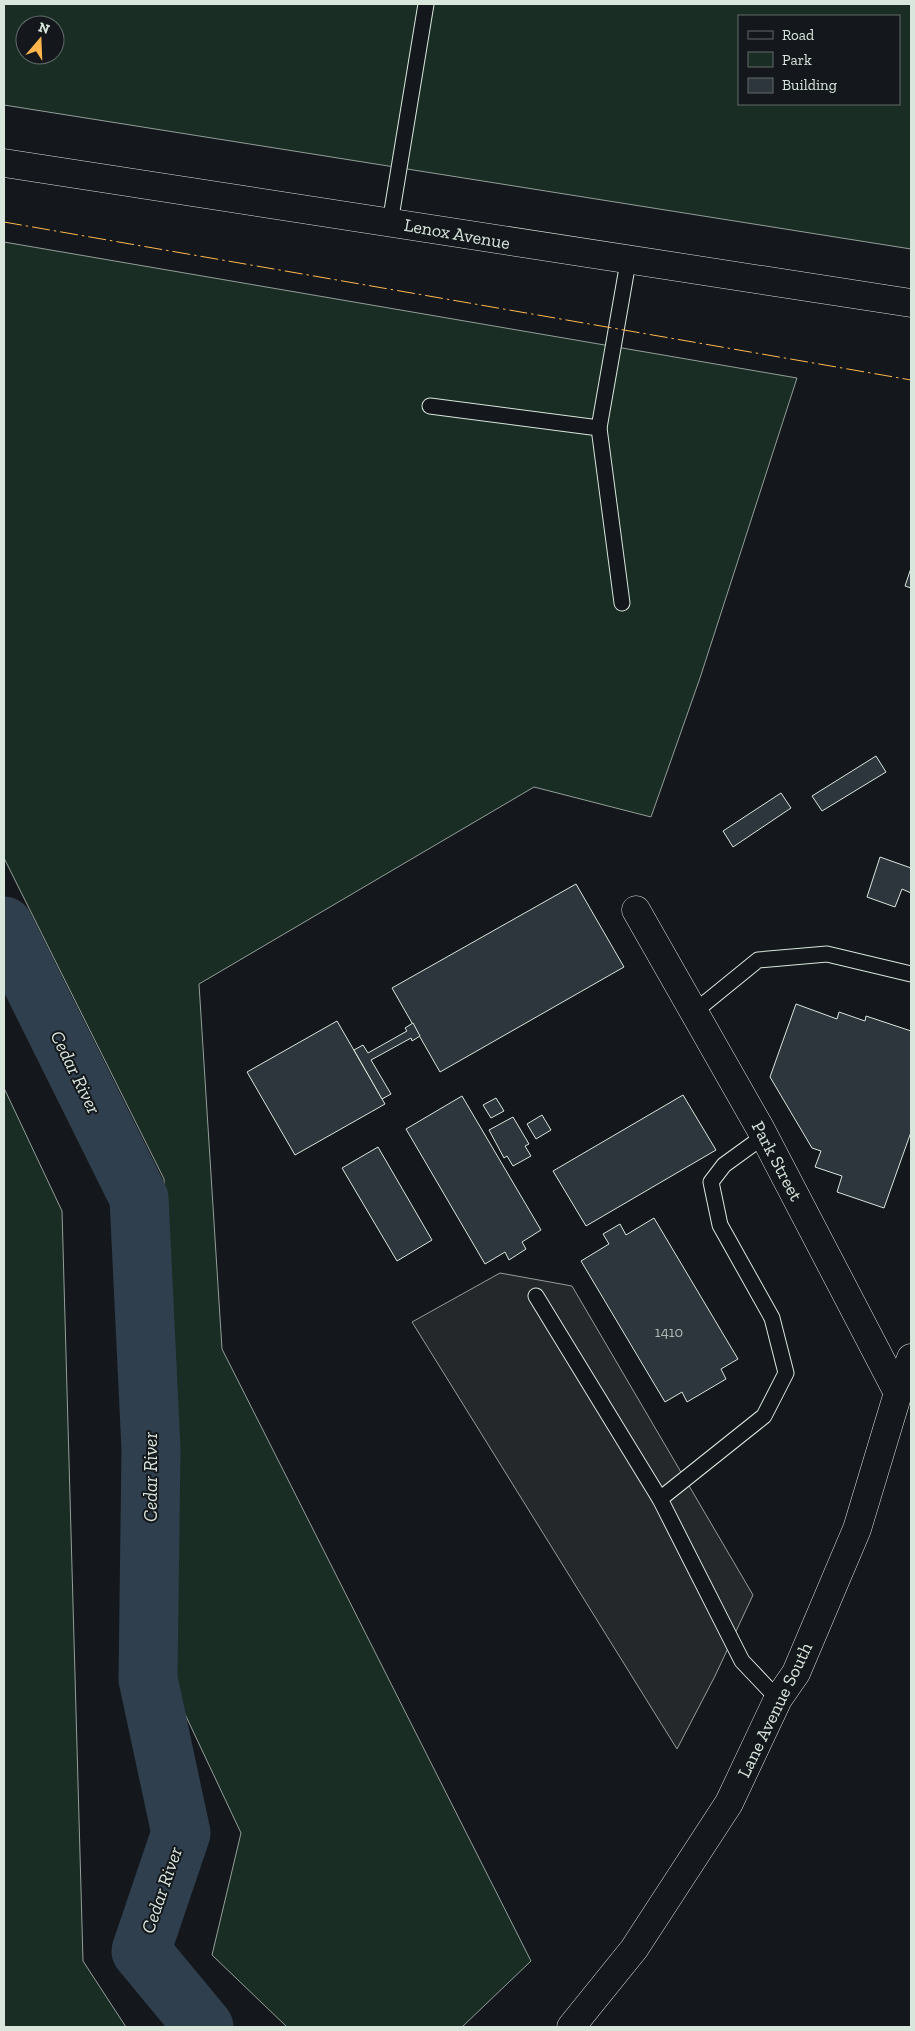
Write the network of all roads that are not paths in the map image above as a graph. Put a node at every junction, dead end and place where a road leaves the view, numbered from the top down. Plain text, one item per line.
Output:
1 (426, 4) edge
2 (4, 163) edge
3 (390, 222) junction
4 (628, 262) junction
5 (911, 304) edge
6 (430, 406) dead end
7 (599, 428) junction
8 (622, 603) dead end
9 (636, 910) dead end
10 (911, 974) edge
11 (694, 1012) junction
12 (764, 1136) junction
13 (536, 1296) dead end
14 (911, 1358) edge
15 (905, 1404) edge
16 (660, 1499) junction
17 (778, 1699) junction
18 (571, 2027) edge

1 - 3 lane
2 - 3 main road, Lenox Avenue
3 - 4 main road, Lenox Avenue
4 - 5 main road, Lenox Avenue
4 - 7 lane
6 - 7 lane
7 - 8 lane
9 - 11 main road, Park Street
10 - 11 lane
11 - 12 main road, Park Street
12 - 15 main road, Park Street
12 - 16 lane
13 - 16 lane
14 - 15 main road, Lane Avenue South
15 - 17 main road, Lane Avenue South
16 - 17 lane
17 - 18 main road, Lane Avenue South

